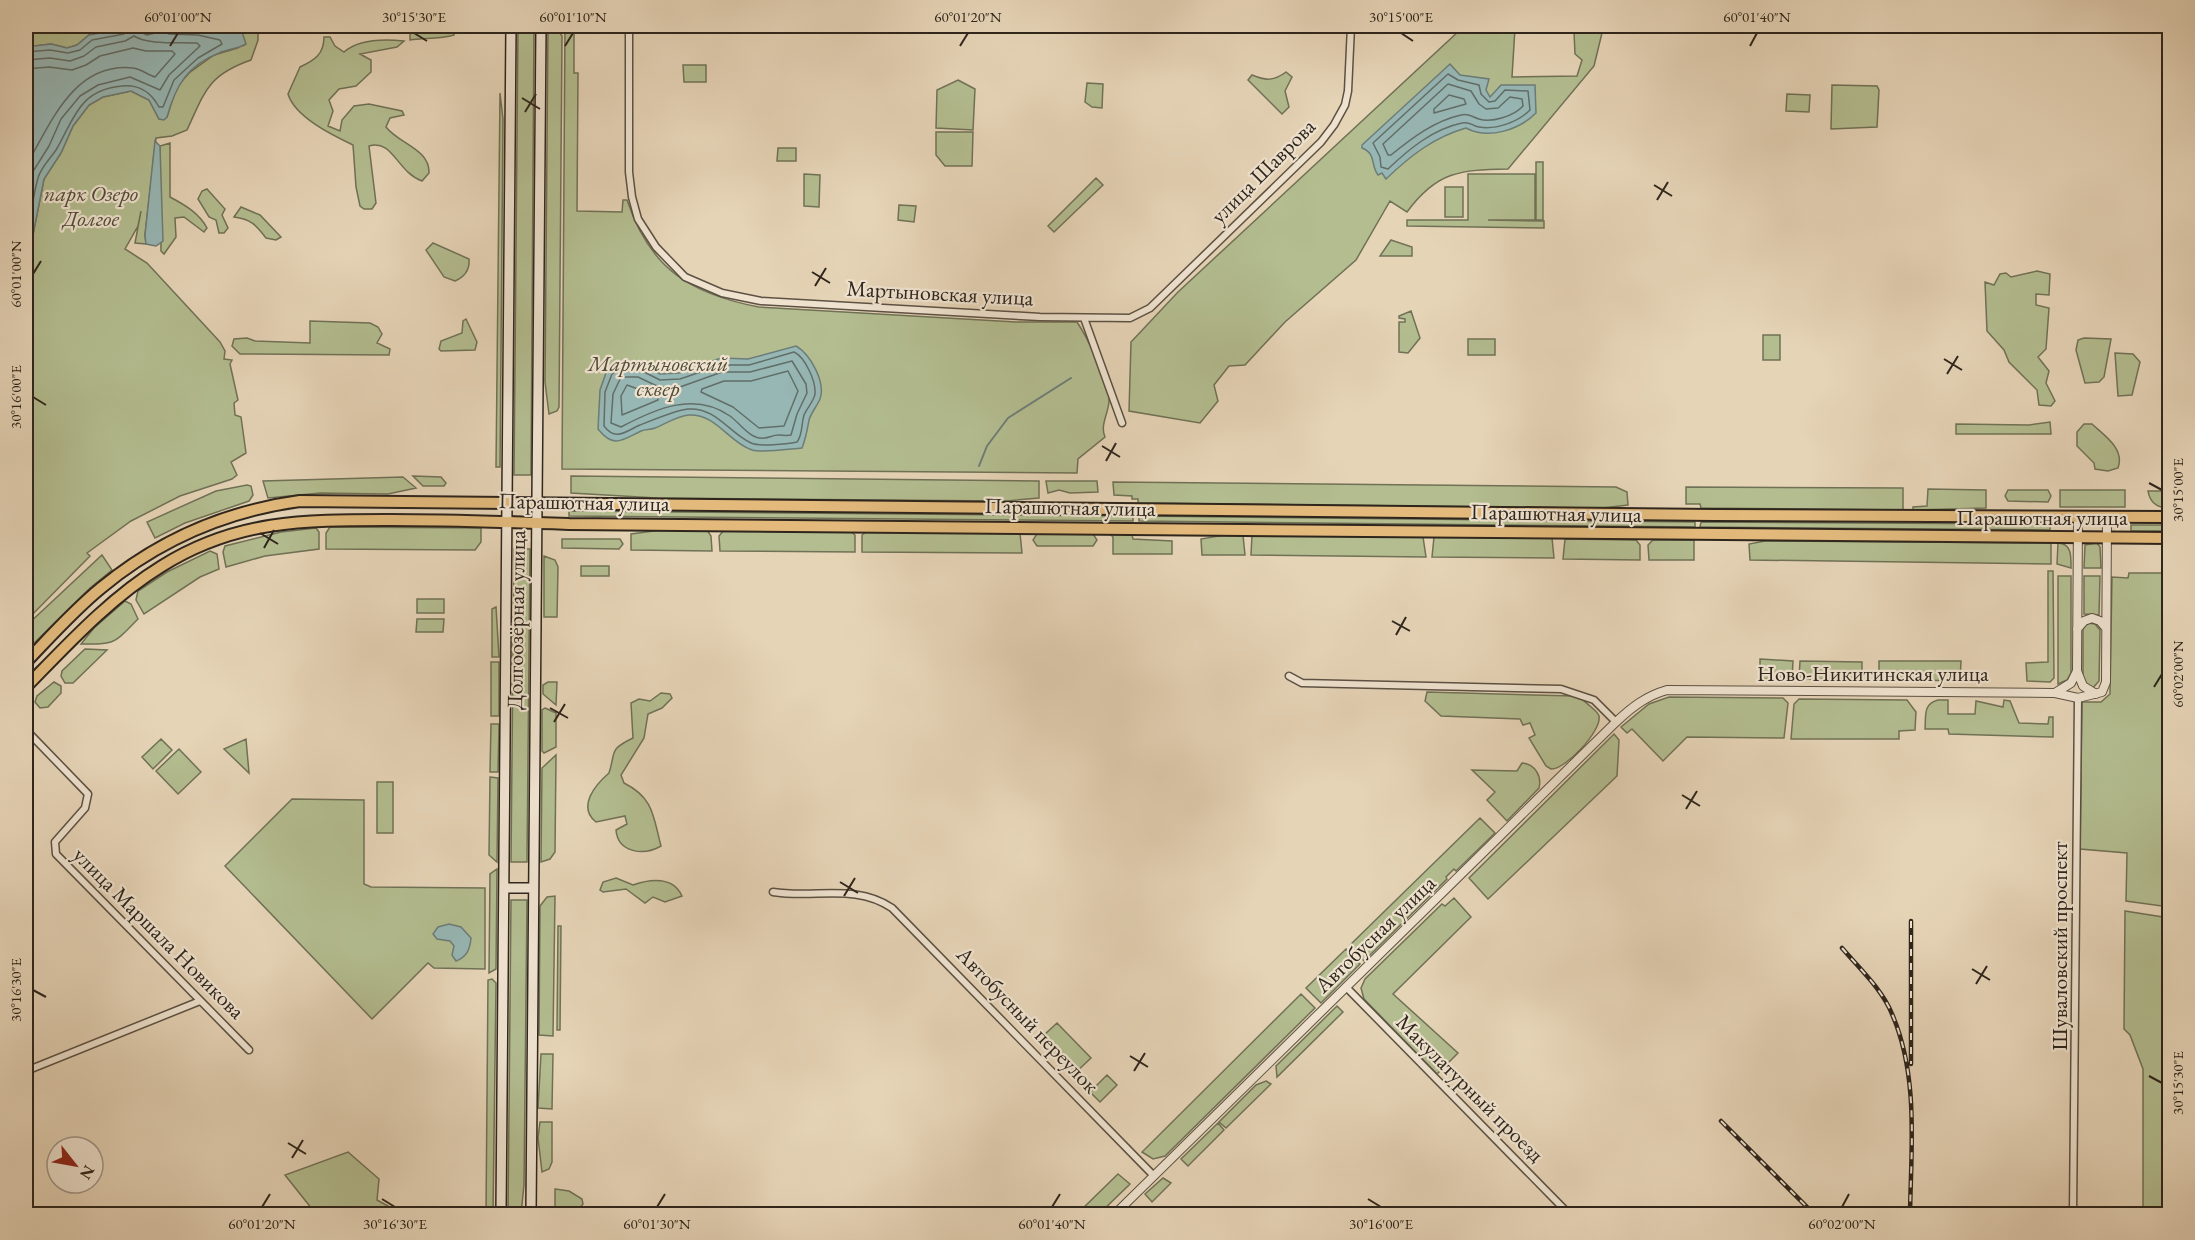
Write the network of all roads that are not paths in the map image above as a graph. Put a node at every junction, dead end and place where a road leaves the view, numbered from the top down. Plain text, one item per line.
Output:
1 (511, 26) edge
2 (542, 26) edge
3 (628, 26) edge
4 (1351, 26) edge
5 (1142, 314) joint
6 (1084, 318) junction
7 (1122, 423) dead end
8 (507, 503) junction
9 (537, 503) junction
10 (2078, 517) junction
11 (2107, 517) junction
12 (2169, 517) edge
13 (507, 521) junction
14 (537, 522) junction
15 (2078, 537) junction
16 (2107, 537) junction
17 (2169, 538) edge
18 (2106, 628) junction
19 (2077, 629) junction
20 (26, 662) edge
21 (2077, 671) junction
22 (1289, 676) dead end
23 (26, 687) edge
24 (1667, 690) joint
25 (2055, 693) junction
26 (2097, 694) junction
27 (2078, 698) junction
28 (1616, 722) junction
29 (26, 730) edge
30 (504, 888) junction
31 (532, 888) junction
32 (773, 892) dead end
33 (1346, 987) junction
34 (200, 1001) junction
35 (249, 1050) dead end
36 (26, 1071) edge
37 (1154, 1176) junction
38 (501, 1215) edge
39 (531, 1215) edge
40 (1115, 1215) edge
41 (1569, 1215) edge
42 (2073, 1215) edge

1 - 8 main road, Долгоозёрная улица
2 - 9 main road, Долгоозёрная улица
3 - 6 street, Мартыновская улица
4 - 5 street, улица Шаврова
5 - 6 street, Мартыновская улица
6 - 7 street
8 - 9 main road, Парашютная улица
8 - 13 main road, Долгоозёрная улица
8 - 20 main road, Парашютная улица
9 - 10 main road, Парашютная улица
9 - 14 main road, Долгоозёрная улица
10 - 11 main road, Парашютная улица
10 - 15 street
11 - 12 main road, Парашютная улица
11 - 16 street
13 - 14 main road, Парашютная улица
13 - 23 main road, Парашютная улица
13 - 30 main road, Долгоозёрная улица
14 - 15 main road, Парашютная улица
14 - 31 main road, Долгоозёрная улица
15 - 16 main road, Парашютная улица
15 - 19 street
16 - 17 main road, Парашютная улица
16 - 18 street
18 - 19 street
18 - 26 street
19 - 21 street
21 - 25 street
21 - 26 street
22 - 28 street
24 - 25 street, Ново-Никитинская улица
24 - 28 street, Автобусная улица
25 - 27 street, Ново-Никитинская улица
26 - 27 street
27 - 42 street, Шуваловский проспект
28 - 33 street, Автобусная улица
29 - 34 street, улица Маршала Новикова
30 - 31 main road
30 - 38 main road, Долгоозёрная улица
31 - 39 main road, Долгоозёрная улица
32 - 37 street, Автобусный переулок
33 - 37 street, Автобусная улица
33 - 41 street, Макулатурный проезд
34 - 35 street, улица Маршала Новикова
34 - 36 street
37 - 40 street, Автобусная улица

